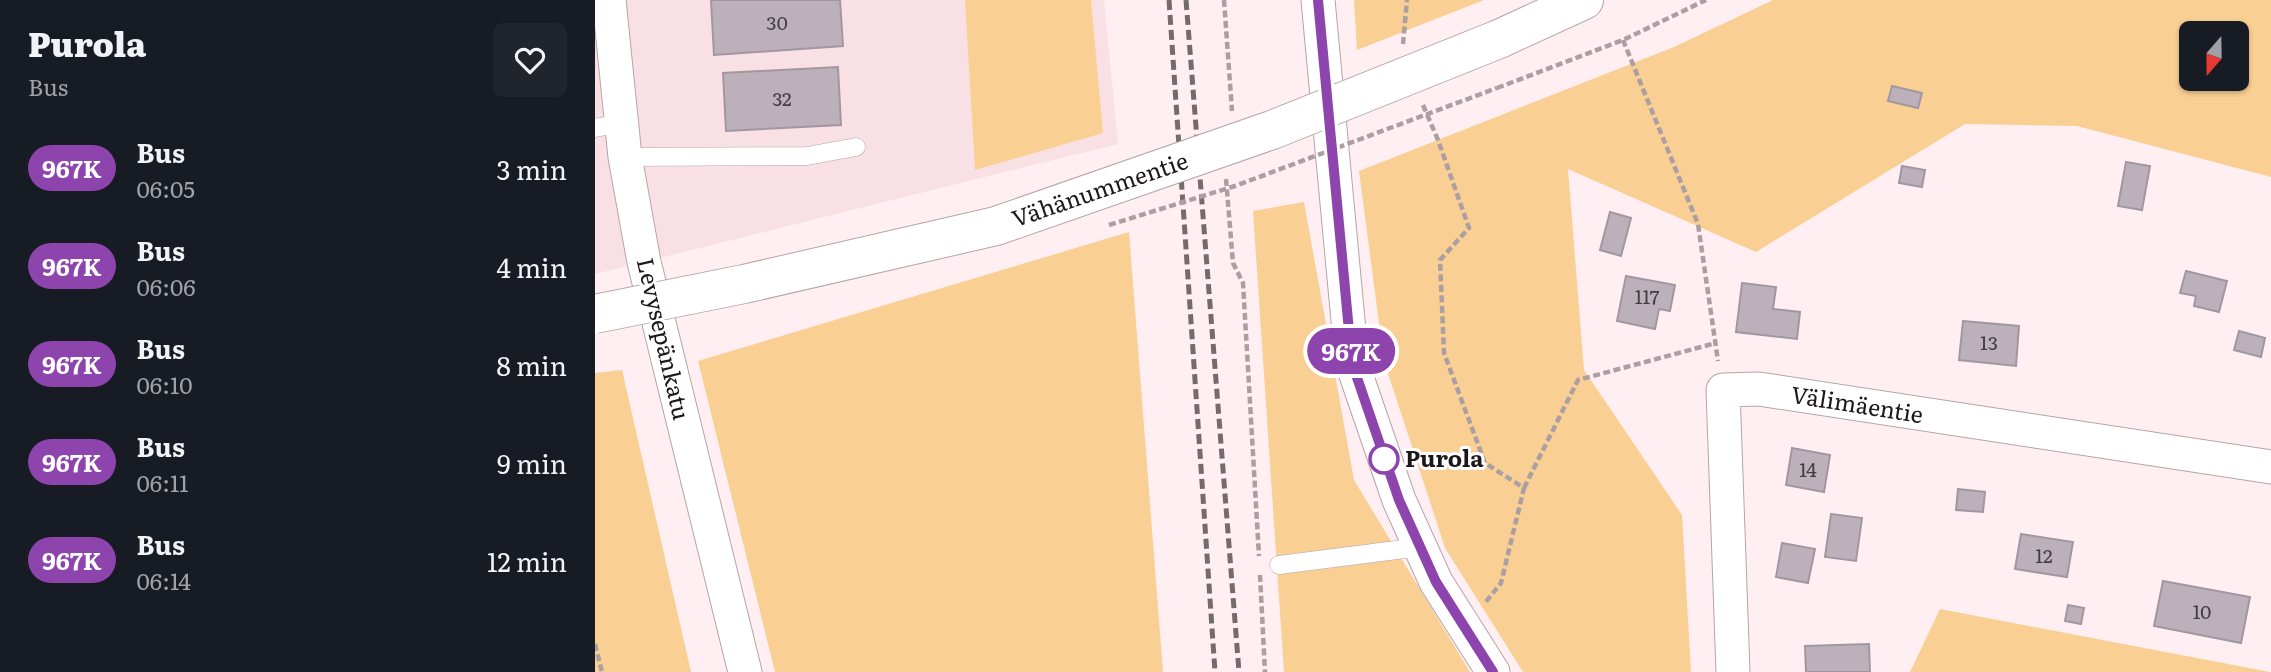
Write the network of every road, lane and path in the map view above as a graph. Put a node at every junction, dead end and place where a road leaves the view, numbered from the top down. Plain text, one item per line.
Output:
1 (609, 0) edge
2 (1318, 0) edge
3 (1407, 0) edge
4 (1584, 0) edge
5 (1706, 0) edge
6 (1623, 40) junction
7 (1402, 56) dead end
8 (1497, 88) dead end
9 (1423, 104) dead end
10 (609, 125) edge
11 (856, 147) dead end
12 (625, 157) junction
13 (1243, 283) dead end
14 (595, 314) edge
15 (1716, 343) junction
16 (1723, 390) junction
17 (2271, 467) edge
18 (1524, 488) junction
19 (1420, 548) junction
20 (1279, 565) dead end
21 (1465, 629) junction
22 (595, 644) edge
23 (602, 672) edge
24 (745, 672) edge
25 (1265, 672) edge
26 (1493, 672) edge
27 (1733, 672) edge

1 - 10 street, Levysepänkatu
2 - 19 street
3 - 7 path
4 - 14 main road, Vähänummentie, bridge
5 - 6 path
6 - 8 path
6 - 15 path
9 - 18 path
10 - 12 street, Levysepänkatu
11 - 12 lane
12 - 24 street, Levysepänkatu
13 - 25 path
15 - 16 path
15 - 18 path
16 - 17 street, Välimäentie
16 - 27 street
18 - 21 path
19 - 20 lane
19 - 21 street
21 - 26 street
22 - 23 path

